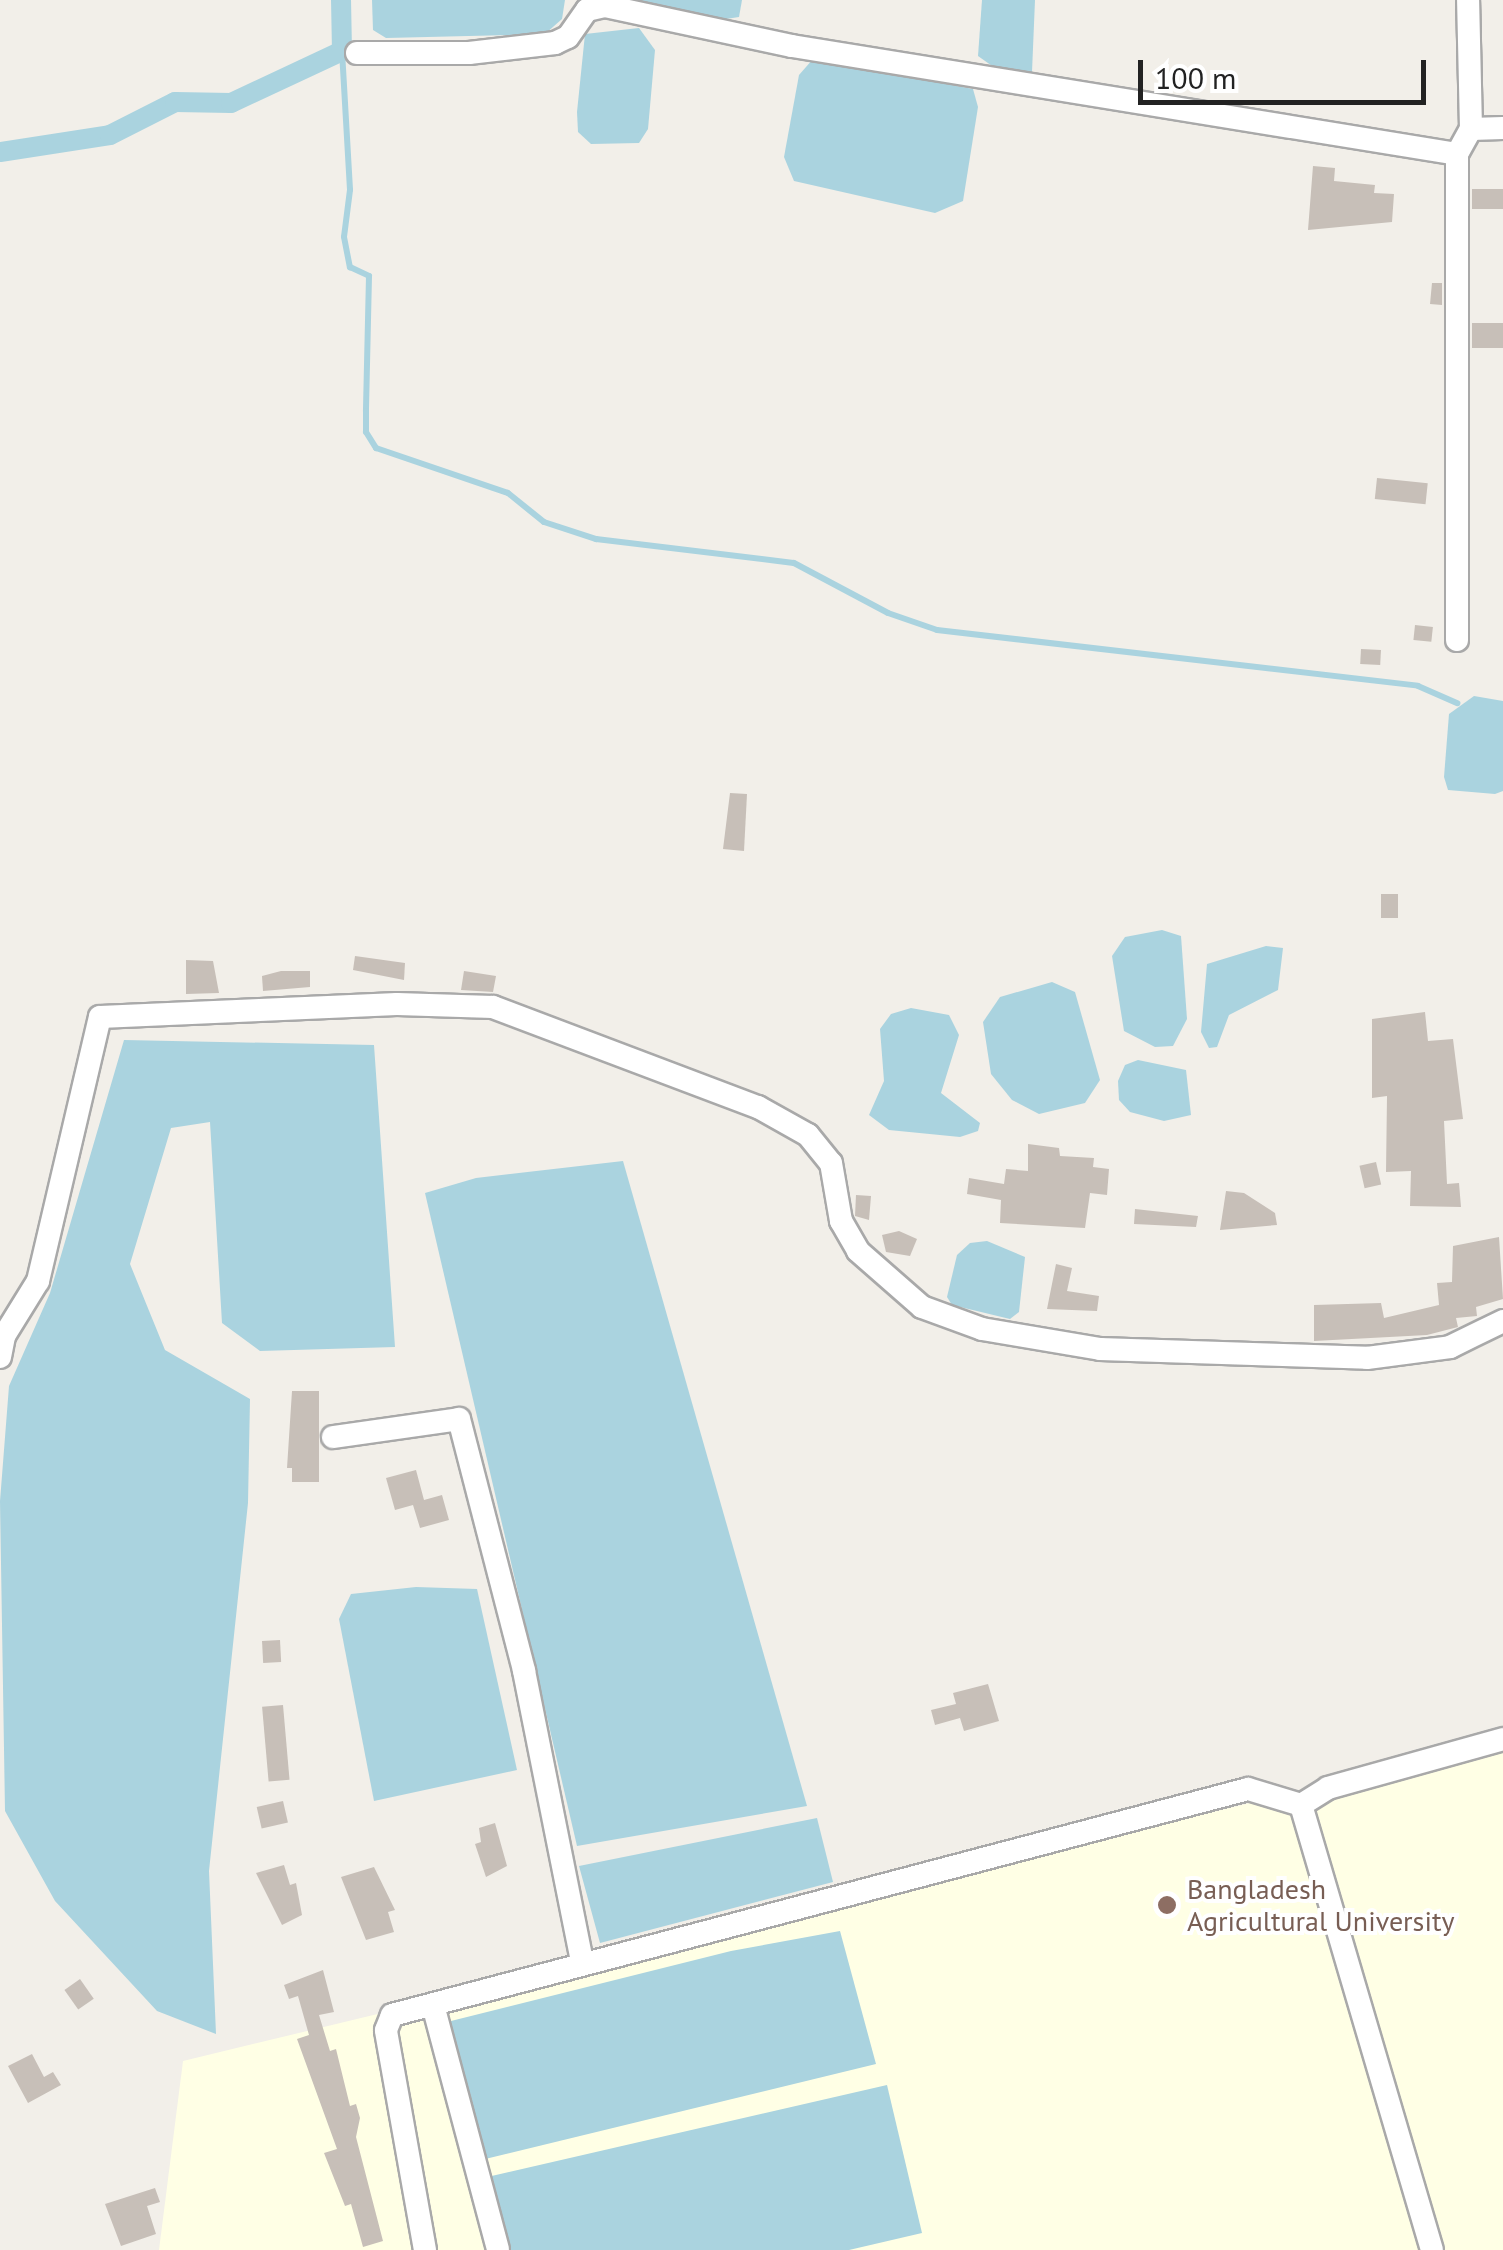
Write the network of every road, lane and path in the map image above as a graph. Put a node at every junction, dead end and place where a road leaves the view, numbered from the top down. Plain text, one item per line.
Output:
1 (1468, 0) edge
2 (357, 53) dead end
3 (1503, 128) edge
4 (1471, 129) junction
5 (1457, 154) junction
6 (1457, 640) dead end
7 (1503, 1321) edge
8 (0, 1356) edge
9 (333, 1437) dead end
10 (1503, 1739) edge
11 (1301, 1804) junction
12 (582, 1961) junction
13 (432, 2005) junction
14 (425, 2250) edge
15 (498, 2250) edge
16 (1432, 2250) edge

1 - 4 street
2 - 5 street
3 - 4 street
4 - 5 street
5 - 6 street
7 - 8 street
9 - 12 street
10 - 11 street
11 - 12 street
11 - 16 street
12 - 13 street
13 - 14 street
13 - 15 street

